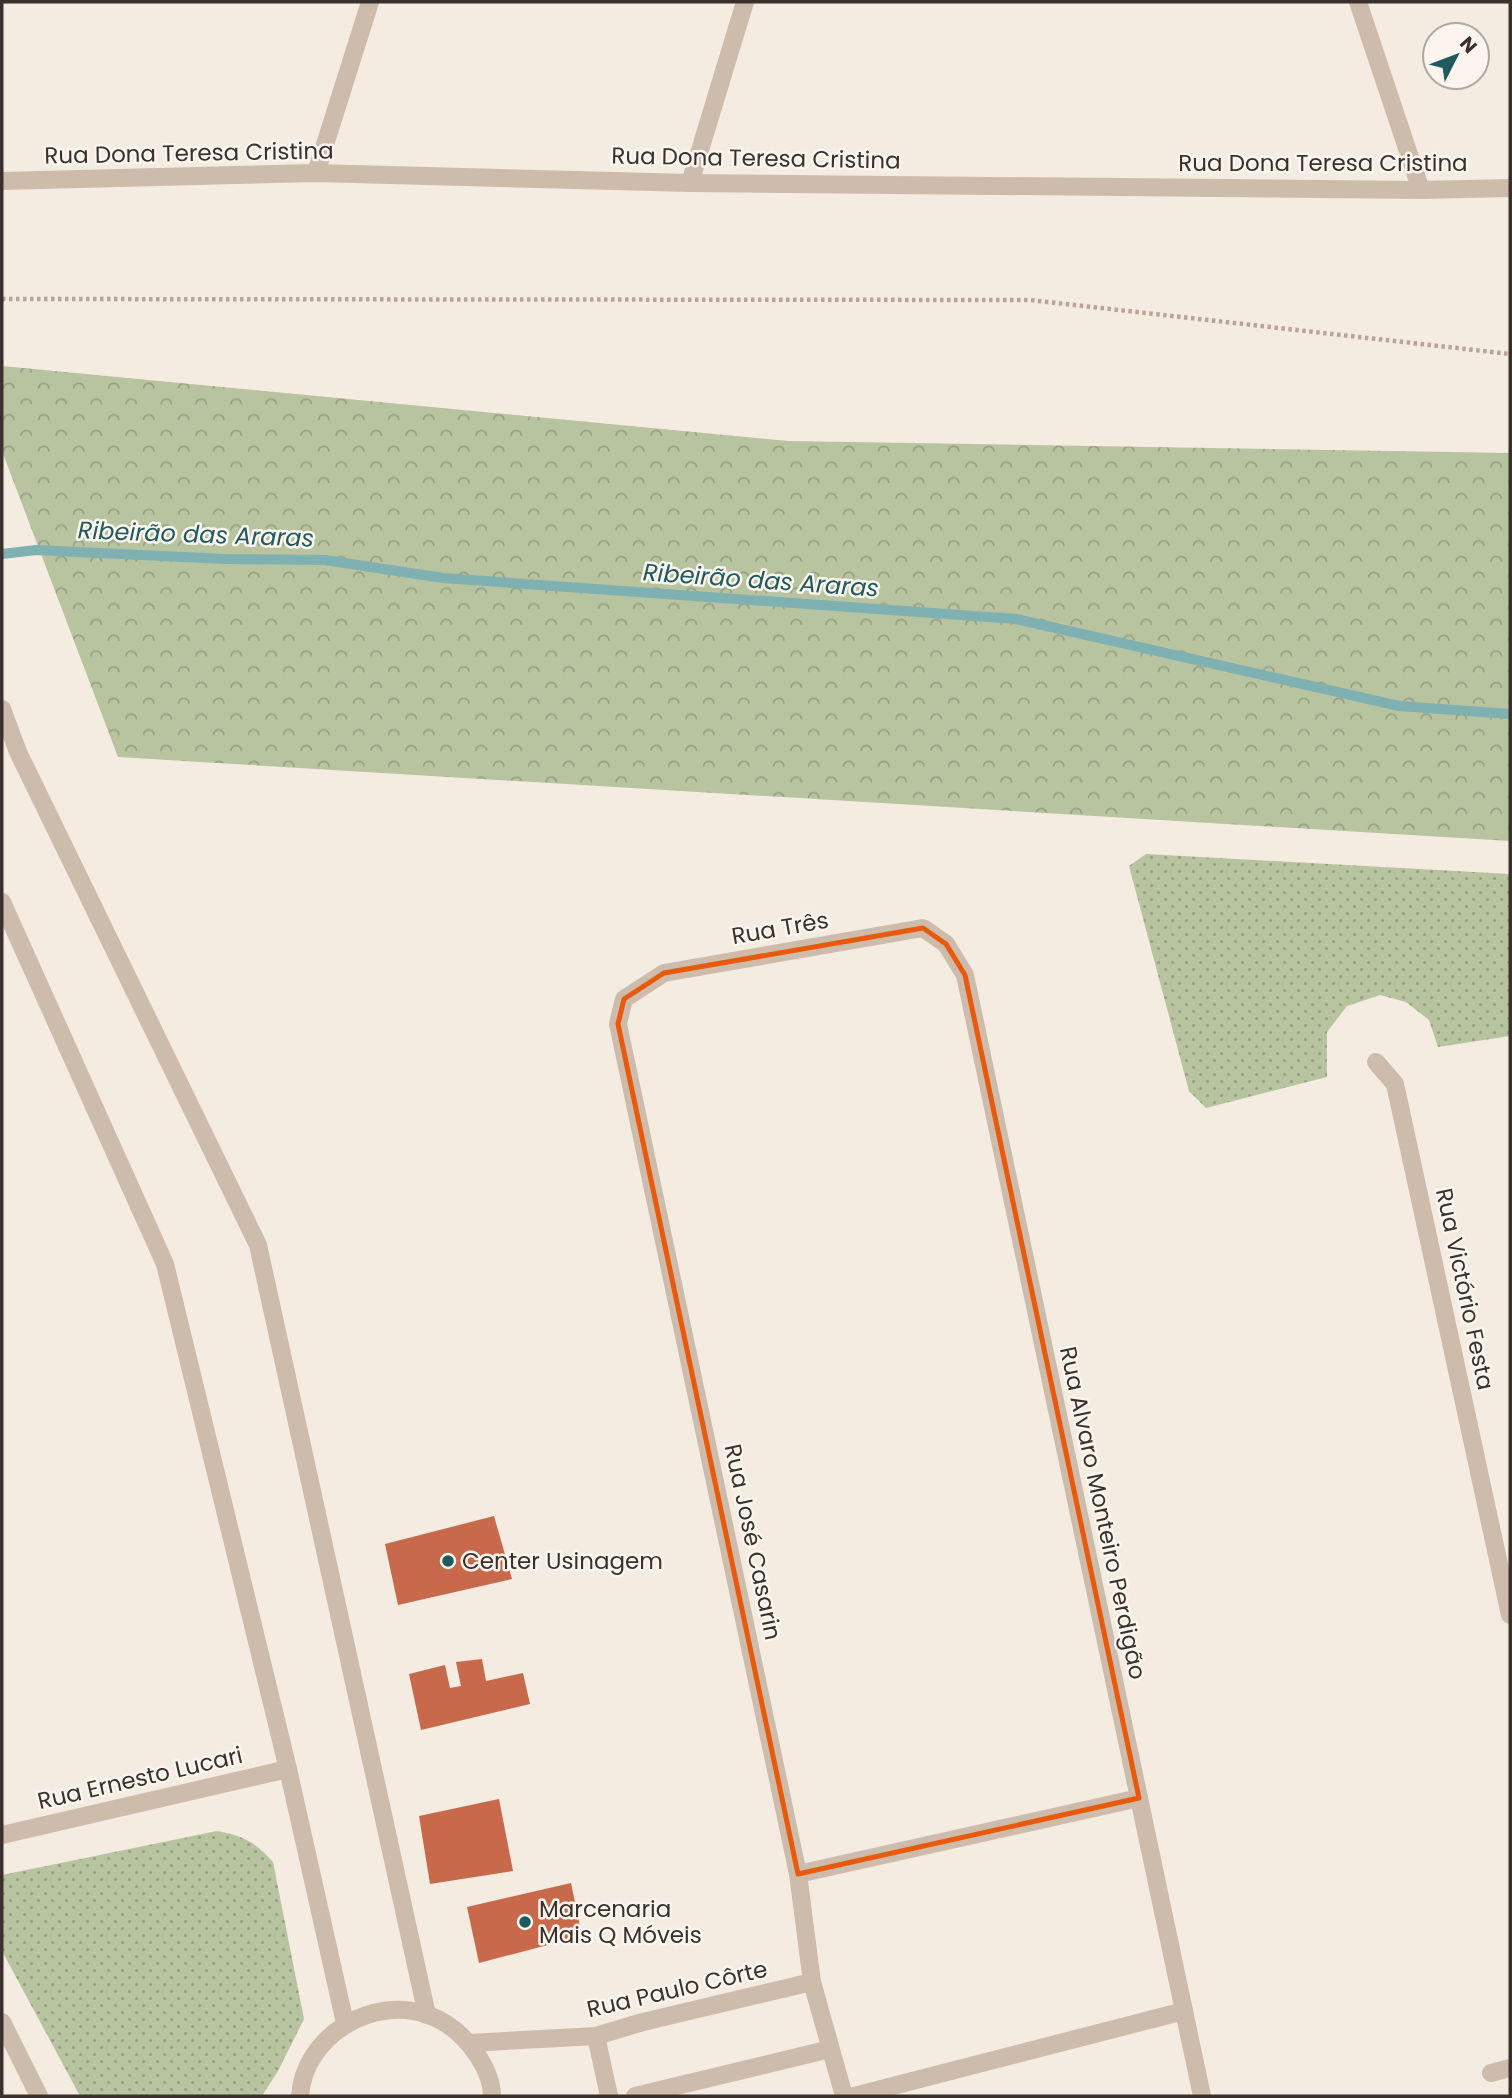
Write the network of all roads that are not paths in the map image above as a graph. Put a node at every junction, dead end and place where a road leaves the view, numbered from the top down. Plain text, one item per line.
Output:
1 (370, 2) edge
2 (746, 2) edge
3 (1357, 2) edge
4 (316, 173) junction
5 (2, 181) edge
6 (690, 183) junction
7 (1510, 188) edge
8 (1421, 190) junction
9 (2, 709) edge
10 (2, 902) edge
11 (946, 944) joint
12 (624, 999) joint
13 (1376, 1062) dead end
14 (1510, 1615) edge
15 (288, 1769) junction
16 (1139, 1798) junction
17 (2, 1835) edge
18 (798, 1874) junction
19 (812, 1982) junction
20 (1184, 2011) junction
21 (427, 2015) junction
22 (2, 2022) edge
23 (345, 2023) junction
24 (596, 2036) junction
25 (469, 2043) junction
26 (830, 2049) junction
27 (1510, 2068) edge
28 (1490, 2073) dead end
29 (297, 2093) edge
30 (39, 2096) edge
31 (492, 2096) edge
32 (609, 2096) edge
33 (635, 2096) edge
34 (844, 2096) edge
35 (854, 2096) edge
36 (1202, 2096) edge

1 - 4 street
2 - 6 street
3 - 8 street
4 - 5 street, Rua Dona Teresa Cristina
4 - 6 street, Rua Dona Teresa Cristina
6 - 8 street, Rua Dona Teresa Cristina
7 - 8 street, Rua Dona Teresa Cristina
9 - 21 street
10 - 15 street
11 - 12 street, Rua Três
11 - 16 street, Rua Alvaro Monteiro Perdigão
12 - 18 street, Rua José Casarin
13 - 14 street, Rua Victório Festa
15 - 17 street, Rua Ernesto Lucari
15 - 23 street
16 - 18 street
16 - 20 street, Rua Alvaro Monteiro Perdigão
18 - 19 street, Rua José Casarin
19 - 24 street, Rua Paulo Côrte
19 - 26 street, Rua José Casarin
20 - 35 street
20 - 36 street, Rua Alvaro Monteiro Perdigão
21 - 23 street
21 - 25 street
22 - 30 street
23 - 29 street
24 - 25 street, Rua Paulo Côrte
24 - 32 street
25 - 31 street
26 - 33 street
26 - 34 street, Rua José Casarin
27 - 28 street

